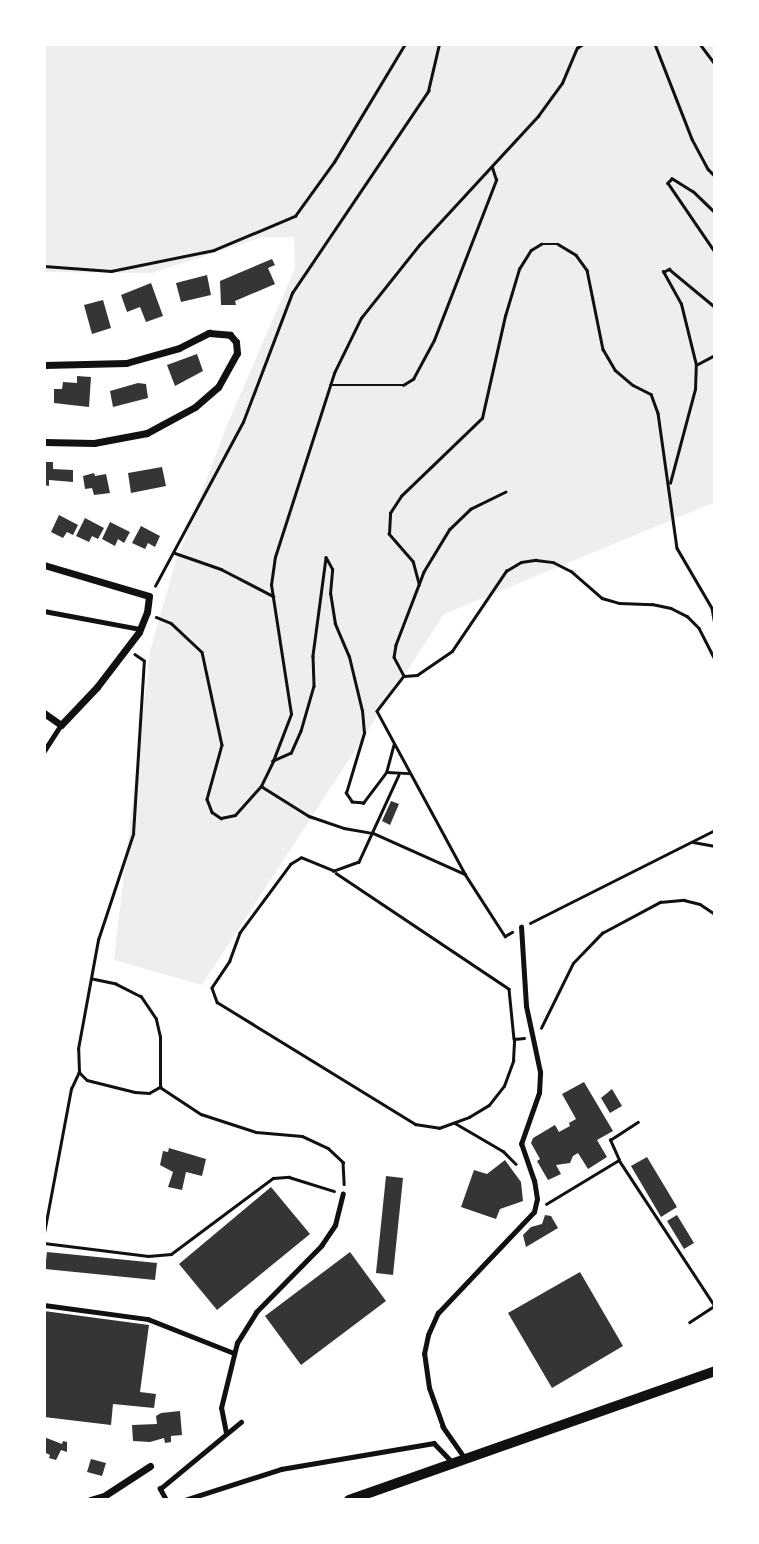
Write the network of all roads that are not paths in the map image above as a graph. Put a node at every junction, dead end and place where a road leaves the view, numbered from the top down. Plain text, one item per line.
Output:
1 (44, 365) edge
2 (44, 442) edge
3 (44, 565) edge
4 (44, 611) edge
5 (140, 629) junction
6 (44, 713) edge
7 (61, 725) junction
8 (44, 751) edge
9 (521, 928) road end
10 (343, 1194) road end
11 (44, 1305) edge
12 (234, 1353) junction
13 (715, 1371) edge
14 (241, 1422) dead end
15 (226, 1433) junction
16 (465, 1459) junction
17 (454, 1464) junction
18 (150, 1466) dead end
19 (90, 1500) edge
20 (166, 1500) edge
21 (185, 1500) edge
22 (349, 1500) edge

1 - 2 street
3 - 5 street
4 - 5 lane
5 - 7 street
6 - 7 street
7 - 8 lane
9 - 16 lane
10 - 12 lane
11 - 12 lane
12 - 15 lane
13 - 16 main road
14 - 15 lane
15 - 20 lane
16 - 17 main road
17 - 21 lane
17 - 22 main road
18 - 19 street

